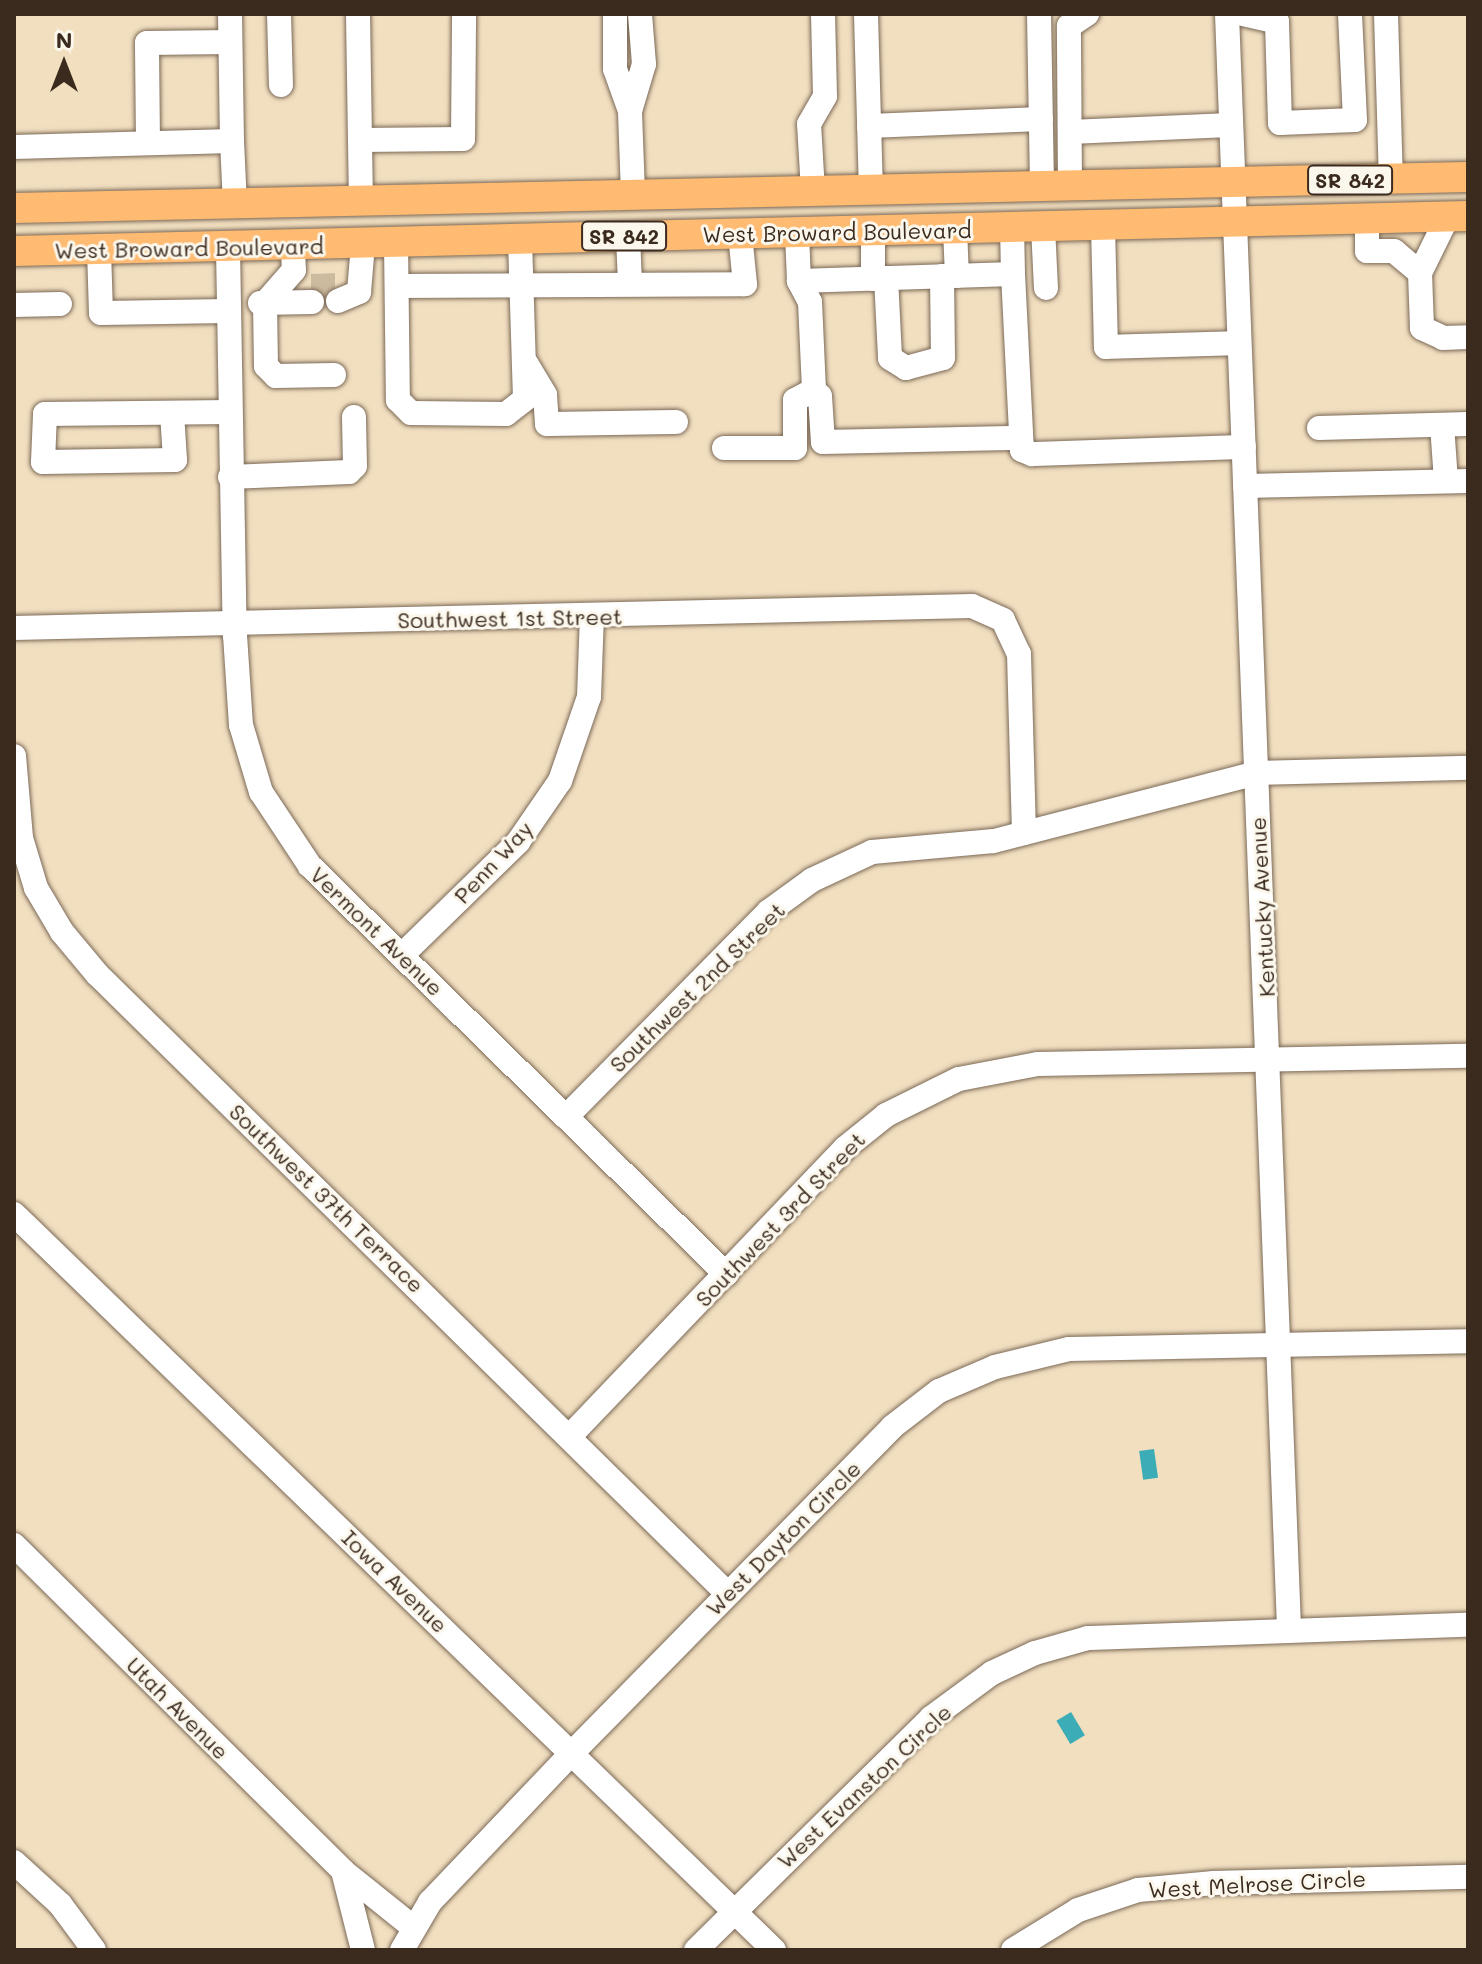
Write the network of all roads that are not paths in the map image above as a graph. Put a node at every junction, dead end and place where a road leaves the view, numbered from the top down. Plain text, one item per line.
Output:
1 (230, 14) edge
2 (279, 14) edge
3 (358, 14) edge
4 (464, 14) edge
5 (615, 14) edge
6 (640, 14) edge
7 (823, 14) edge
8 (866, 14) edge
9 (1039, 14) edge
10 (1087, 14) edge
11 (1227, 14) edge
12 (1243, 14) edge
13 (1350, 14) edge
14 (1386, 14) edge
15 (230, 42) junction
16 (281, 85) dead end
17 (630, 111) junction
18 (1041, 119) junction
19 (1230, 125) junction
20 (869, 126) junction
21 (1070, 132) junction
22 (360, 140) junction
23 (232, 141) junction
24 (148, 143) junction
25 (14, 147) edge
26 (1468, 177) edge
27 (1391, 179) junction
28 (1231, 183) junction
29 (1056, 186) junction
30 (871, 190) junction
31 (813, 191) junction
32 (686, 193) junction
33 (633, 194) junction
34 (361, 200) junction
35 (293, 202) junction
36 (235, 204) junction
37 (14, 208) edge
38 (1458, 216) edge
39 (1367, 219) junction
40 (1235, 222) junction
41 (1103, 226) junction
42 (1043, 227) junction
43 (1012, 228) junction
44 (955, 229) junction
45 (873, 231) junction
46 (797, 233) junction
47 (740, 234) junction
48 (628, 236) junction
49 (520, 240) junction
50 (396, 243) junction
51 (363, 244) junction
52 (293, 246) junction
53 (228, 248) junction
54 (99, 250) junction
55 (14, 251) edge
56 (1420, 273) junction
57 (1013, 274) junction
58 (950, 276) junction
59 (880, 279) junction
60 (799, 281) junction
61 (630, 284) junction
62 (522, 285) junction
63 (397, 286) junction
64 (1046, 288) dead end
65 (345, 293) dead end
66 (265, 303) junction
67 (60, 304) dead end
68 (14, 305) edge
69 (229, 306) junction
70 (1468, 337) edge
71 (1239, 343) junction
72 (525, 361) junction
73 (334, 375) dead end
74 (814, 390) junction
75 (230, 412) junction
76 (172, 413) junction
77 (354, 417) dead end
78 (676, 422) dead end
79 (1468, 424) edge
80 (1442, 425) junction
81 (1319, 428) dead end
82 (1021, 438) junction
83 (1244, 447) junction
84 (724, 448) dead end
85 (230, 477) junction
86 (1457, 481) edge
87 (1245, 486) junction
88 (592, 617) junction
89 (235, 624) junction
90 (14, 628) edge
91 (14, 756) edge
92 (1468, 768) edge
93 (1256, 773) junction
94 (1024, 833) junction
95 (402, 955) junction
96 (1468, 1056) edge
97 (1269, 1064) junction
98 (566, 1117) junction
99 (14, 1214) edge
100 (726, 1274) junction
101 (1468, 1341) edge
102 (1279, 1346) junction
103 (570, 1436) junction
104 (14, 1545) edge
105 (727, 1593) junction
106 (1468, 1625) edge
107 (1289, 1631) junction
108 (572, 1753) junction
109 (14, 1862) edge
110 (343, 1871) junction
111 (1468, 1877) edge
112 (733, 1911) junction
113 (413, 1927) junction
114 (94, 1950) edge
115 (363, 1950) edge
116 (402, 1950) edge
117 (696, 1950) edge
118 (774, 1950) edge
119 (1013, 1950) edge

1 - 15 street
2 - 16 street
3 - 22 street
4 - 22 street
5 - 17 street
6 - 17 street
7 - 31 street
8 - 20 street
9 - 18 street
10 - 21 street
11 - 19 street, Kentucky Avenue
12 - 13 street
14 - 27 street
15 - 23 street
15 - 24 street
17 - 33 street
18 - 20 street
18 - 29 street
19 - 21 street
19 - 28 street, Kentucky Avenue
20 - 30 street
21 - 29 street
22 - 34 street
23 - 24 street
23 - 36 street
24 - 25 street
26 - 27 main road, West Broward Boulevard / SR 842
27 - 28 main road, West Broward Boulevard / SR 842
28 - 29 main road, West Broward Boulevard / SR 842
28 - 40 street, Kentucky Avenue
29 - 30 main road, West Broward Boulevard / SR 842
30 - 31 main road, West Broward Boulevard / SR 842
31 - 32 main road, West Broward Boulevard / SR 842
32 - 33 main road, West Broward Boulevard / SR 842
32 - 48 main road
33 - 34 main road, West Broward Boulevard / SR 842
34 - 35 main road, West Broward Boulevard / SR 842
35 - 36 main road, West Broward Boulevard / SR 842
35 - 53 main road
36 - 37 main road, West Broward Boulevard / SR 842
38 - 39 main road, West Broward Boulevard / SR 842
38 - 56 street
39 - 40 main road, West Broward Boulevard / SR 842
39 - 56 street
40 - 41 main road, West Broward Boulevard / SR 842
40 - 71 street, Kentucky Avenue
41 - 42 main road, West Broward Boulevard / SR 842
41 - 71 street
42 - 43 main road, West Broward Boulevard / SR 842
42 - 64 street
43 - 44 main road, West Broward Boulevard / SR 842
43 - 57 street
44 - 45 main road, West Broward Boulevard / SR 842
44 - 58 street
45 - 46 main road, West Broward Boulevard / SR 842
45 - 59 street
46 - 47 main road, West Broward Boulevard / SR 842
46 - 60 street
47 - 48 main road, West Broward Boulevard / SR 842
47 - 61 street
48 - 49 main road, West Broward Boulevard / SR 842
48 - 61 street
49 - 50 main road, West Broward Boulevard / SR 842
49 - 62 street
50 - 51 main road, West Broward Boulevard / SR 842
50 - 63 street
51 - 52 main road, West Broward Boulevard / SR 842
51 - 65 street
52 - 53 main road, West Broward Boulevard / SR 842
52 - 66 street
53 - 54 main road, West Broward Boulevard / SR 842
53 - 69 street, Vermont Avenue
54 - 55 main road, West Broward Boulevard / SR 842
54 - 69 street
56 - 70 street
57 - 58 street
57 - 82 street
58 - 59 street
58 - 59 street
59 - 60 street
60 - 74 street
61 - 62 street
62 - 63 street
62 - 72 street
63 - 72 street
66 - 69 street
66 - 73 street
67 - 68 street
69 - 75 street, Vermont Avenue
71 - 83 street, Kentucky Avenue
72 - 78 street
74 - 82 street
74 - 84 street
75 - 76 street
75 - 85 street, Vermont Avenue
76 - 76 street
77 - 85 street
79 - 80 street
80 - 81 street
80 - 86 street
82 - 83 street
83 - 87 street, Kentucky Avenue
85 - 89 street, Vermont Avenue
86 - 87 street
87 - 93 street, Kentucky Avenue
88 - 89 street, Southwest 1st Street
88 - 94 street, Southwest 1st Street
88 - 95 street, Penn Way
89 - 90 street, Southwest 1st Street
89 - 95 street, Vermont Avenue
91 - 103 street, Southwest 37th Terrace
92 - 93 street, Southwest 2nd Street
93 - 94 street, Southwest 2nd Street
93 - 97 street, Kentucky Avenue
94 - 98 street, Southwest 2nd Street
95 - 98 street, Vermont Avenue
96 - 97 street, Southwest 3rd Street
97 - 100 street, Southwest 3rd Street
97 - 102 street, Kentucky Avenue
98 - 100 street, Vermont Avenue
99 - 108 street, Iowa Avenue
100 - 103 street, Southwest 3rd Street
101 - 102 street, West Dayton Circle
102 - 105 street, West Dayton Circle
102 - 107 street, Kentucky Avenue
103 - 105 street, Southwest 37th Terrace
104 - 110 street, Utah Avenue
105 - 108 street, West Dayton Circle
106 - 107 street, West Evanston Circle
107 - 112 street, West Evanston Circle
108 - 112 street, Iowa Avenue
108 - 113 street, West Dayton Circle
109 - 114 street
110 - 113 street, Utah Avenue
110 - 115 street
111 - 119 street, West Melrose Circle
112 - 117 street, West Evanston Circle
112 - 118 street, Iowa Avenue
113 - 116 street, West Dayton Circle

